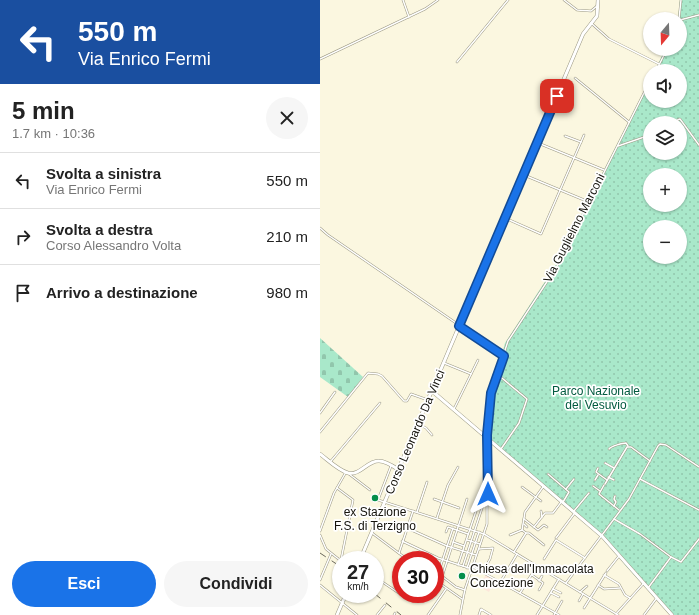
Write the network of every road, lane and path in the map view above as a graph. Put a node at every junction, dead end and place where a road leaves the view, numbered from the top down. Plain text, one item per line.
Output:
1 (403, 0) edge
2 (438, 0) edge
3 (508, 0) edge
4 (564, 0) edge
5 (598, 0) edge
6 (681, 0) edge
7 (597, 6) junction
8 (680, 12) edge
9 (699, 15) edge
10 (409, 17) junction
11 (687, 18) edge
12 (591, 23) junction
13 (663, 56) edge
14 (320, 59) edge
15 (457, 62) dead end
16 (659, 64) joint
17 (576, 78) dead end
18 (643, 95) edge
19 (629, 122) junction
20 (687, 129) edge
21 (584, 135) dead end
22 (565, 136) dead end
23 (643, 137) edge
24 (537, 142) junction
25 (582, 142) junction
26 (699, 145) edge
27 (617, 146) junction
28 (575, 158) junction
29 (604, 170) junction
30 (523, 174) junction
31 (561, 190) junction
32 (589, 202) junction
33 (505, 218) junction
34 (320, 228) edge
35 (459, 326) junction
36 (504, 356) junction
37 (478, 360) dead end
38 (444, 363) junction
39 (471, 374) junction
40 (497, 374) junction
41 (432, 390) junction
42 (335, 392) dead end
43 (428, 400) junction
44 (380, 402) dead end
45 (454, 408) junction
46 (320, 413) edge
47 (418, 424) junction
48 (320, 432) edge
49 (432, 434) dead end
50 (488, 437) junction
51 (628, 446) junction
52 (501, 449) junction
53 (609, 449) dead end
54 (320, 454) edge
55 (650, 461) junction
56 (331, 462) junction
57 (605, 462) dead end
58 (391, 465) junction
59 (458, 467) dead end
60 (699, 467) edge
61 (598, 468) dead end
62 (614, 468) junction
63 (399, 470) junction
64 (347, 472) junction
65 (548, 474) dead end
66 (598, 475) junction
67 (574, 479) dead end
68 (608, 479) junction
69 (640, 479) junction
70 (595, 480) dead end
71 (614, 480) dead end
72 (427, 482) dead end
73 (544, 485) junction
74 (594, 486) dead end
75 (522, 487) dead end
76 (337, 488) junction
77 (566, 489) junction
78 (370, 490) dead end
79 (600, 491) junction
80 (589, 493) dead end
81 (615, 496) dead end
82 (536, 497) junction
83 (434, 499) dead end
84 (467, 499) dead end
85 (562, 501) junction
86 (385, 502) junction
87 (443, 502) junction
88 (541, 502) dead end
89 (483, 505) dead end
90 (614, 506) junction
91 (459, 508) dead end
92 (619, 510) junction
93 (699, 510) edge
94 (413, 511) junction
95 (476, 511) dead end
96 (541, 511) dead end
97 (417, 512) junction
98 (575, 512) junction
99 (542, 517) junction
100 (437, 518) junction
101 (524, 519) junction
102 (613, 519) junction
103 (535, 521) dead end
104 (538, 522) junction
105 (524, 524) junction
106 (459, 525) junction
107 (527, 527) dead end
108 (534, 527) junction
109 (547, 527) dead end
110 (407, 528) junction
111 (453, 528) junction
112 (470, 529) junction
113 (320, 530) edge
114 (457, 530) junction
115 (474, 530) junction
116 (522, 530) junction
117 (446, 532) dead end
118 (479, 532) junction
119 (372, 533) junction
120 (526, 533) junction
121 (468, 534) junction
122 (484, 534) junction
123 (320, 535) edge
124 (510, 535) dead end
125 (602, 536) junction
126 (556, 538) dead end
127 (699, 539) edge
128 (402, 540) junction
129 (466, 540) junction
130 (453, 542) junction
131 (471, 542) junction
132 (475, 543) junction
133 (480, 544) junction
134 (544, 545) dead end
135 (447, 546) junction
136 (464, 546) junction
137 (452, 547) junction
138 (479, 549) junction
139 (343, 551) edge
140 (364, 551) edge
141 (396, 551) edge
142 (399, 551) edge
143 (424, 551) edge
144 (462, 551) junction
145 (514, 552) junction
146 (467, 553) junction
147 (331, 554) joint
148 (444, 554) edge
149 (472, 554) junction
150 (517, 554) junction
151 (476, 556) junction
152 (620, 556) junction
153 (671, 557) junction
154 (585, 558) junction
155 (544, 559) dead end
156 (444, 561) edge
157 (447, 562) junction
158 (458, 565) junction
159 (463, 566) junction
160 (537, 566) junction
161 (467, 568) junction
162 (472, 568) junction
163 (485, 568) dead end
164 (444, 570) edge
165 (606, 573) junction
166 (532, 574) junction
167 (542, 576) dead end
168 (444, 578) edge
169 (559, 579) junction
170 (320, 580) edge
171 (539, 581) junction
172 (500, 582) junction
173 (566, 583) junction
174 (644, 584) junction
175 (320, 585) edge
176 (598, 585) junction
177 (444, 586) edge
178 (587, 586) dead end
179 (447, 588) junction
180 (620, 588) junction
181 (648, 588) junction
182 (553, 589) junction
183 (465, 590) junction
184 (539, 590) dead end
185 (580, 592) junction
186 (520, 593) junction
187 (551, 593) junction
188 (561, 593) dead end
189 (584, 594) junction
190 (559, 597) dead end
191 (590, 598) junction
192 (630, 598) junction
193 (657, 598) junction
194 (462, 599) junction
195 (562, 601) dead end
196 (579, 601) dead end
197 (342, 604) junction
198 (385, 604) dead end
199 (543, 606) junction
200 (584, 608) dead end
201 (554, 614) edge
202 (617, 614) edge
203 (669, 614) edge
204 (337, 615) edge
205 (356, 615) edge
206 (377, 615) edge
207 (428, 615) edge
208 (460, 615) edge
209 (479, 615) edge
210 (491, 615) edge
211 (537, 615) edge
212 (559, 615) edge
213 (644, 615) edge

1 - 10 street
2 - 10 street
3 - 15 street
4 - 7 street
5 - 7 main road, Corso Leonardo Da Vinci
6 - 8 street
7 - 12 main road, Corso Leonardo Da Vinci
9 - 11 street
10 - 14 street
12 - 16 street
12 - 24 main road, Corso Leonardo Da Vinci
13 - 16 street
17 - 19 street
18 - 19 street, Via Guglielmo Marconi
19 - 27 street, Via Guglielmo Marconi
20 - 26 street
21 - 25 street
22 - 25 street
23 - 27 street
24 - 28 street
24 - 30 main road, Corso Leonardo Da Vinci
25 - 28 street
27 - 29 street, Via Guglielmo Marconi
28 - 29 street
28 - 31 street
29 - 32 street, Via Guglielmo Marconi
30 - 31 street
30 - 33 main road, Corso Leonardo Da Vinci
31 - 32 street
31 - 33 street
32 - 36 street, Via Guglielmo Marconi
33 - 35 main road, Corso Leonardo Da Vinci
34 - 35 street
35 - 36 street
35 - 38 main road, Corso Leonardo Da Vinci
36 - 40 street, Via Guglielmo Marconi
37 - 39 street
38 - 39 street
38 - 41 main road, Corso Leonardo Da Vinci
39 - 45 street
40 - 50 street, Via Guglielmo Marconi
40 - 52 street
41 - 43 main road, Corso Leonardo Da Vinci
41 - 45 main road
42 - 46 street
43 - 47 main road, Corso Leonardo Da Vinci
43 - 48 street
44 - 56 street
45 - 50 main road
47 - 49 street
47 - 63 main road, Corso Leonardo Da Vinci
50 - 52 main road
50 - 122 street, Via Guglielmo Marconi
51 - 53 street
51 - 55 street
51 - 62 street
52 - 73 main road
54 - 56 main road
55 - 60 street
55 - 69 street
56 - 64 main road
57 - 62 street
58 - 63 main road
58 - 64 main road
58 - 86 street
59 - 87 street
61 - 66 street
62 - 68 street
63 - 86 main road, Corso Leonardo Da Vinci
64 - 76 street
64 - 78 street
65 - 77 street
66 - 68 street
66 - 70 street
67 - 77 street
68 - 71 street
68 - 79 street
69 - 92 street
69 - 93 street
72 - 97 street
73 - 82 street
73 - 85 main road
74 - 79 street
75 - 82 street
76 - 113 street
76 - 139 street
77 - 85 street
79 - 90 street
80 - 98 street
81 - 90 street
82 - 88 street
82 - 101 street
83 - 87 street
84 - 106 street
85 - 98 main road
85 - 99 street
86 - 94 street
86 - 119 main road, Corso Leonardo Da Vinci
87 - 91 street
87 - 100 street
89 - 115 street
90 - 92 street
92 - 102 street
94 - 97 street
94 - 110 street
95 - 112 street
96 - 99 street
97 - 100 street
98 - 125 main road
98 - 126 street
99 - 104 street
100 - 106 street
101 - 105 street
101 - 108 street
102 - 125 street
102 - 153 street
103 - 104 street
104 - 108 street
105 - 107 street
105 - 116 street
106 - 112 street
106 - 114 street
108 - 109 street
110 - 128 street
110 - 135 street
111 - 114 street
111 - 117 street
111 - 135 street
112 - 115 street
112 - 121 street
114 - 121 street
114 - 130 street
115 - 118 street
115 - 131 street
116 - 120 street
116 - 124 street
118 - 122 street
118 - 132 street
119 - 140 main road, Corso Leonardo Da Vinci
119 - 141 street
120 - 134 street
120 - 145 street
121 - 129 street
122 - 133 street, Via Guglielmo Marconi
122 - 145 street
123 - 147 street
125 - 152 main road
125 - 154 street
127 - 153 street
128 - 142 street
128 - 143 street
129 - 131 street
129 - 136 street
130 - 136 street
130 - 137 street
131 - 132 street
131 - 146 street
132 - 133 street
132 - 149 street
133 - 138 street, Via Guglielmo Marconi
135 - 137 street
135 - 148 street
136 - 144 street
137 - 144 street
137 - 157 street
138 - 151 street, Via Guglielmo Marconi
138 - 163 street
144 - 146 street
144 - 158 street
145 - 150 street
146 - 149 street
146 - 159 street
147 - 170 street
149 - 151 street
149 - 161 street
150 - 160 street
150 - 172 street
151 - 162 street, Via Guglielmo Marconi
152 - 165 street
152 - 174 main road
153 - 181 street
154 - 155 street
154 - 173 street
156 - 157 street
157 - 158 street
157 - 164 street
158 - 159 street
159 - 161 street
160 - 166 street
160 - 169 street
161 - 162 street
162 - 172 street
162 - 183 street, Via Guglielmo Marconi
165 - 176 street
165 - 180 street
166 - 171 street
166 - 186 street
167 - 171 street
168 - 183 street
169 - 173 street
169 - 182 street
171 - 184 street
172 - 186 street
173 - 185 street
174 - 181 main road
174 - 192 street
175 - 197 street
176 - 180 street
176 - 191 street
177 - 179 street
178 - 185 street
179 - 194 street
179 - 207 street
180 - 192 street
181 - 193 main road
182 - 187 street
182 - 188 street
183 - 194 street, Via Guglielmo Marconi
185 - 189 street
186 - 199 street
187 - 190 street
187 - 199 street
189 - 191 street
189 - 196 street
191 - 200 street
191 - 202 street
192 - 202 street
193 - 203 main road
193 - 213 street
194 - 208 street, Via Guglielmo Marconi
195 - 201 street
197 - 204 main road
197 - 205 street
198 - 206 street
199 - 201 street
199 - 211 street
201 - 212 street
209 - 210 street

